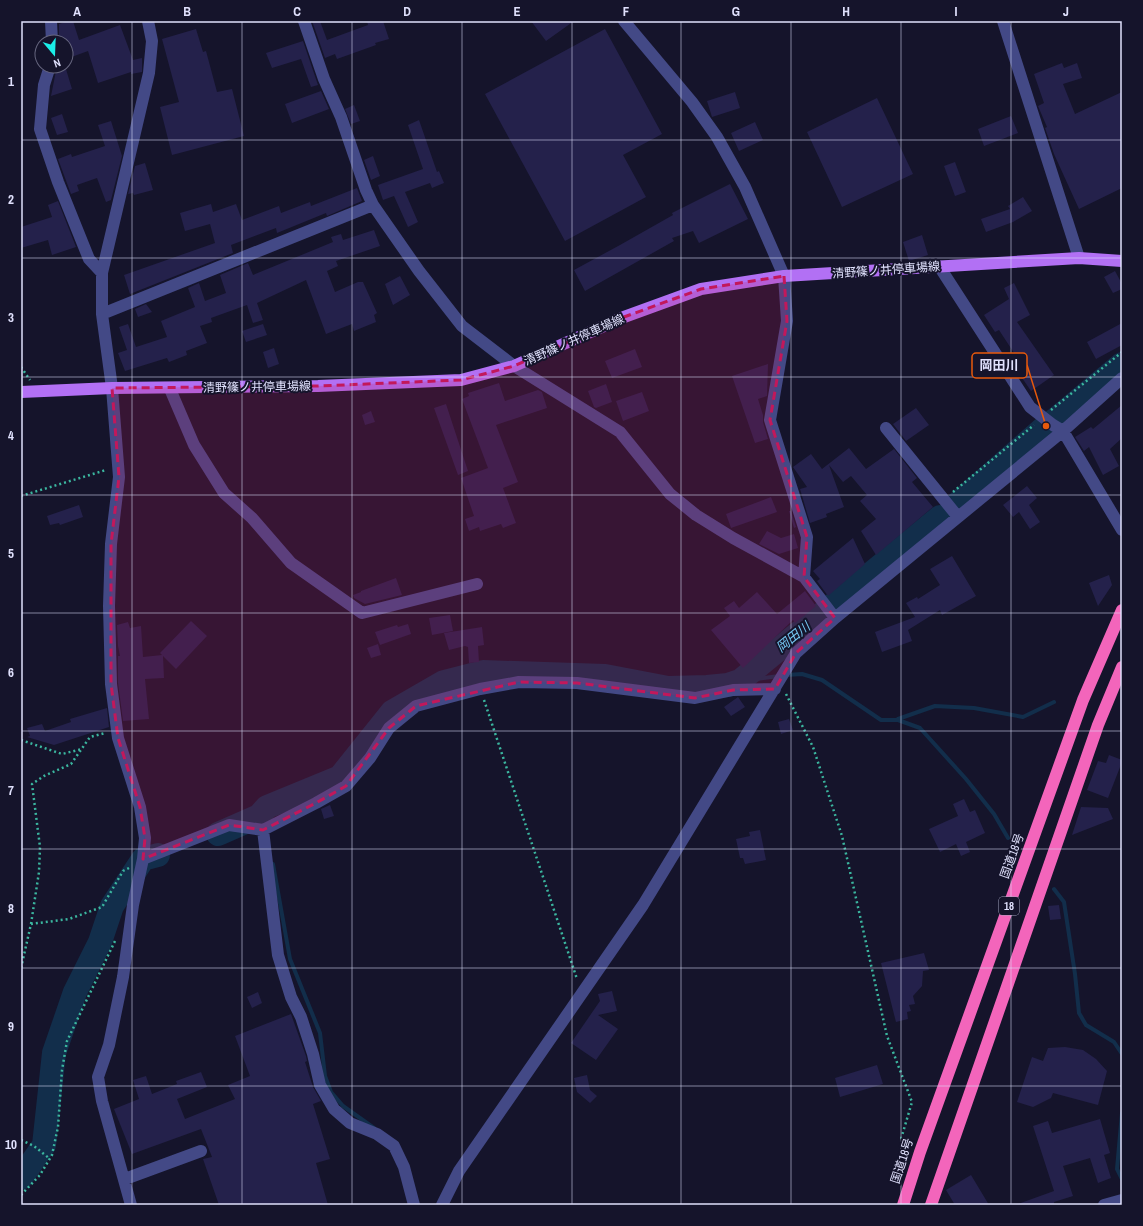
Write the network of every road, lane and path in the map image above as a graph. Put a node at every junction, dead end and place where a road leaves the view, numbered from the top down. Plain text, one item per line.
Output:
1 (51, 21) edge
2 (148, 21) edge
3 (304, 21) edge
4 (624, 21) edge
5 (1003, 21) edge
6 (52, 34) edge
7 (47, 74) edge
8 (373, 205) junction
9 (1079, 258) junction
10 (1122, 262) edge
11 (939, 266) junction
12 (102, 273) junction
13 (784, 276) junction
14 (102, 314) junction
15 (514, 366) junction
16 (1122, 378) edge
17 (112, 388) junction
18 (170, 389) junction
19 (21, 392) edge
20 (1054, 425) junction
21 (886, 428) dead end
22 (118, 466) junction
23 (21, 496) edge
24 (958, 517) junction
25 (1122, 530) edge
26 (804, 577) junction
27 (477, 584) dead end
28 (1122, 610) edge
29 (831, 612) junction
30 (1122, 667) edge
31 (778, 683) junction
32 (480, 689) junction
33 (117, 730) junction
34 (21, 740) edge
35 (82, 748) junction
36 (263, 830) junction
37 (143, 859) junction
38 (31, 924) junction
39 (130, 926) junction
40 (21, 968) edge
41 (587, 986) junction
42 (21, 1140) edge
43 (201, 1151) dead end
44 (920, 1152) junction
45 (50, 1159) junction
46 (125, 1179) junction
47 (21, 1195) edge
48 (1122, 1200) edge
49 (131, 1205) edge
50 (414, 1205) edge
51 (442, 1205) edge
52 (903, 1205) edge
53 (931, 1205) edge
54 (1104, 1205) edge

1 - 6 street
2 - 12 street
3 - 8 street
4 - 13 street
5 - 9 street
7 - 12 street
8 - 14 street
8 - 15 street
9 - 10 main road, 清野篠ノ井停車場線
9 - 11 main road, 清野篠ノ井停車場線
11 - 13 main road, 清野篠ノ井停車場線
11 - 20 street
12 - 14 street
13 - 15 main road, 清野篠ノ井停車場線
13 - 26 street
14 - 17 street
15 - 18 main road, 清野篠ノ井停車場線
15 - 26 street
16 - 20 street
17 - 18 main road, 清野篠ノ井停車場線
17 - 19 main road, 清野篠ノ井停車場線
17 - 22 street
18 - 27 street
20 - 24 street
20 - 25 street
21 - 24 street
22 - 23 path
22 - 33 street
24 - 29 street
26 - 29 street
28 - 44 highway, 国道18号 / 18
29 - 31 street
30 - 53 highway, 18
31 - 32 street
31 - 41 street
31 - 44 path
32 - 36 street
32 - 41 path
33 - 35 path
33 - 37 street
34 - 35 path
35 - 38 path
36 - 37 street
36 - 50 street
37 - 38 path
37 - 39 street
38 - 40 path
39 - 45 path
39 - 46 street
41 - 51 street
42 - 45 path
43 - 46 street
44 - 52 highway, 国道18号 / 18
45 - 47 path
46 - 49 street
48 - 54 street

